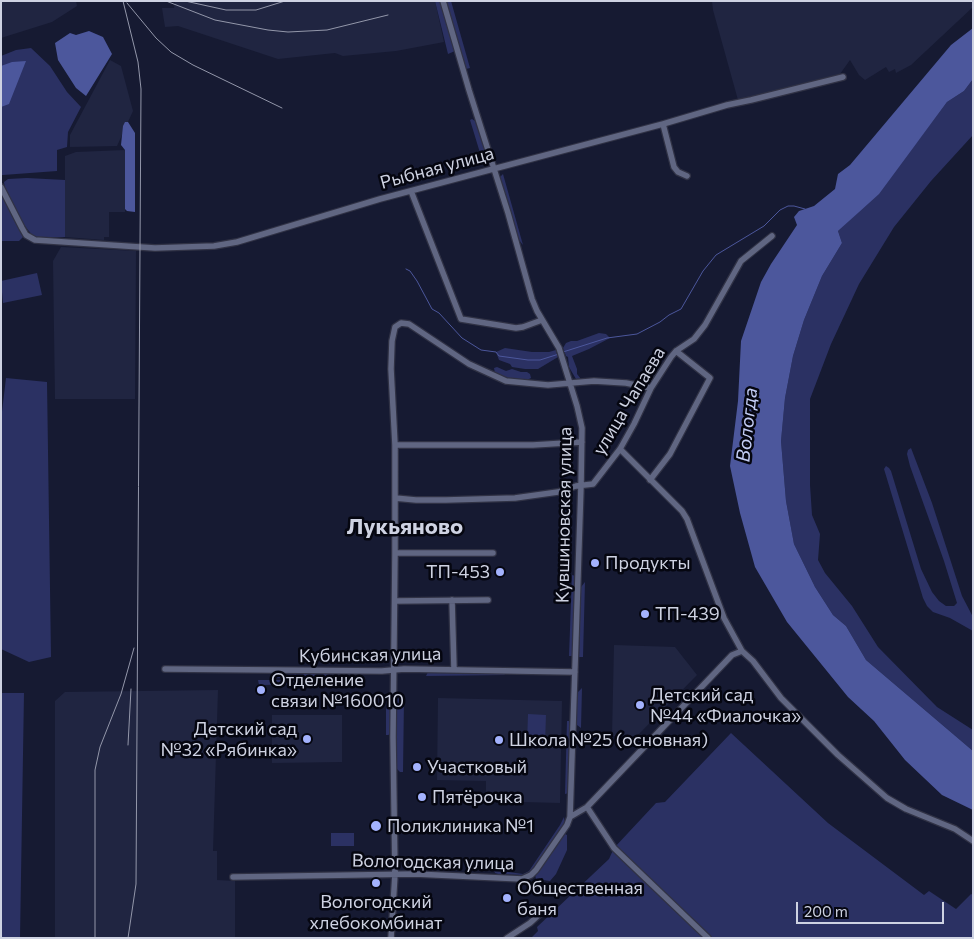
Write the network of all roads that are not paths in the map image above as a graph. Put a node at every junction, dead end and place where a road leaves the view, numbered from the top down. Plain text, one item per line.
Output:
1 (443, 1) edge
2 (843, 76) dead end
3 (663, 124) junction
4 (494, 168) junction
5 (687, 176) dead end
6 (1, 187) edge
7 (411, 191) junction
8 (772, 236) dead end
9 (542, 320) junction
10 (676, 351) junction
11 (570, 384) junction
12 (651, 388) junction
13 (582, 442) junction
14 (395, 445) junction
15 (620, 449) junction
16 (650, 480) junction
17 (581, 486) junction
18 (395, 498) junction
19 (396, 553) junction
20 (493, 553) dead end
21 (395, 600) junction
22 (452, 600) junction
23 (488, 600) dead end
24 (742, 651) junction
25 (454, 669) junction
26 (165, 670) dead end
27 (394, 670) junction
28 (576, 672) junction
29 (587, 807) junction
30 (570, 818) junction
31 (973, 841) edge
32 (395, 874) junction
33 (233, 877) dead end
34 (543, 911) dead end
35 (391, 938) edge
36 (507, 938) edge
37 (708, 938) edge

1 - 4 street, Кувшиновская улица
2 - 3 street, Рыбная улица
3 - 4 street, Рыбная улица
3 - 5 street
4 - 7 street, Рыбная улица
4 - 9 street, Кувшиновская улица
6 - 7 street, Рыбная улица
7 - 9 street
8 - 10 street, улица Чапаева
9 - 11 street, Кувшиновская улица
10 - 12 street, улица Чапаева
10 - 16 street
11 - 12 street
11 - 13 street, Кувшиновская улица
11 - 14 street
12 - 15 street, улица Чапаева
13 - 14 street
13 - 17 street, Кувшиновская улица
14 - 18 street
15 - 16 street
15 - 17 street, улица Чапаева
16 - 24 street
17 - 18 street, улица Чапаева
17 - 28 street, Кувшиновская улица
18 - 19 street
19 - 20 street
19 - 21 street
21 - 22 street
21 - 27 street
22 - 23 street
22 - 25 street
24 - 29 street, Вологодская улица
24 - 31 street
25 - 27 street, Кубинская улица
25 - 28 street, Кубинская улица
26 - 27 street, Кубинская улица
27 - 32 street
28 - 30 street, Кувшиновская улица
29 - 30 street, Вологодская улица
29 - 37 street
30 - 32 street, Вологодская улица
32 - 33 street, Вологодская улица
32 - 35 street
34 - 36 street

